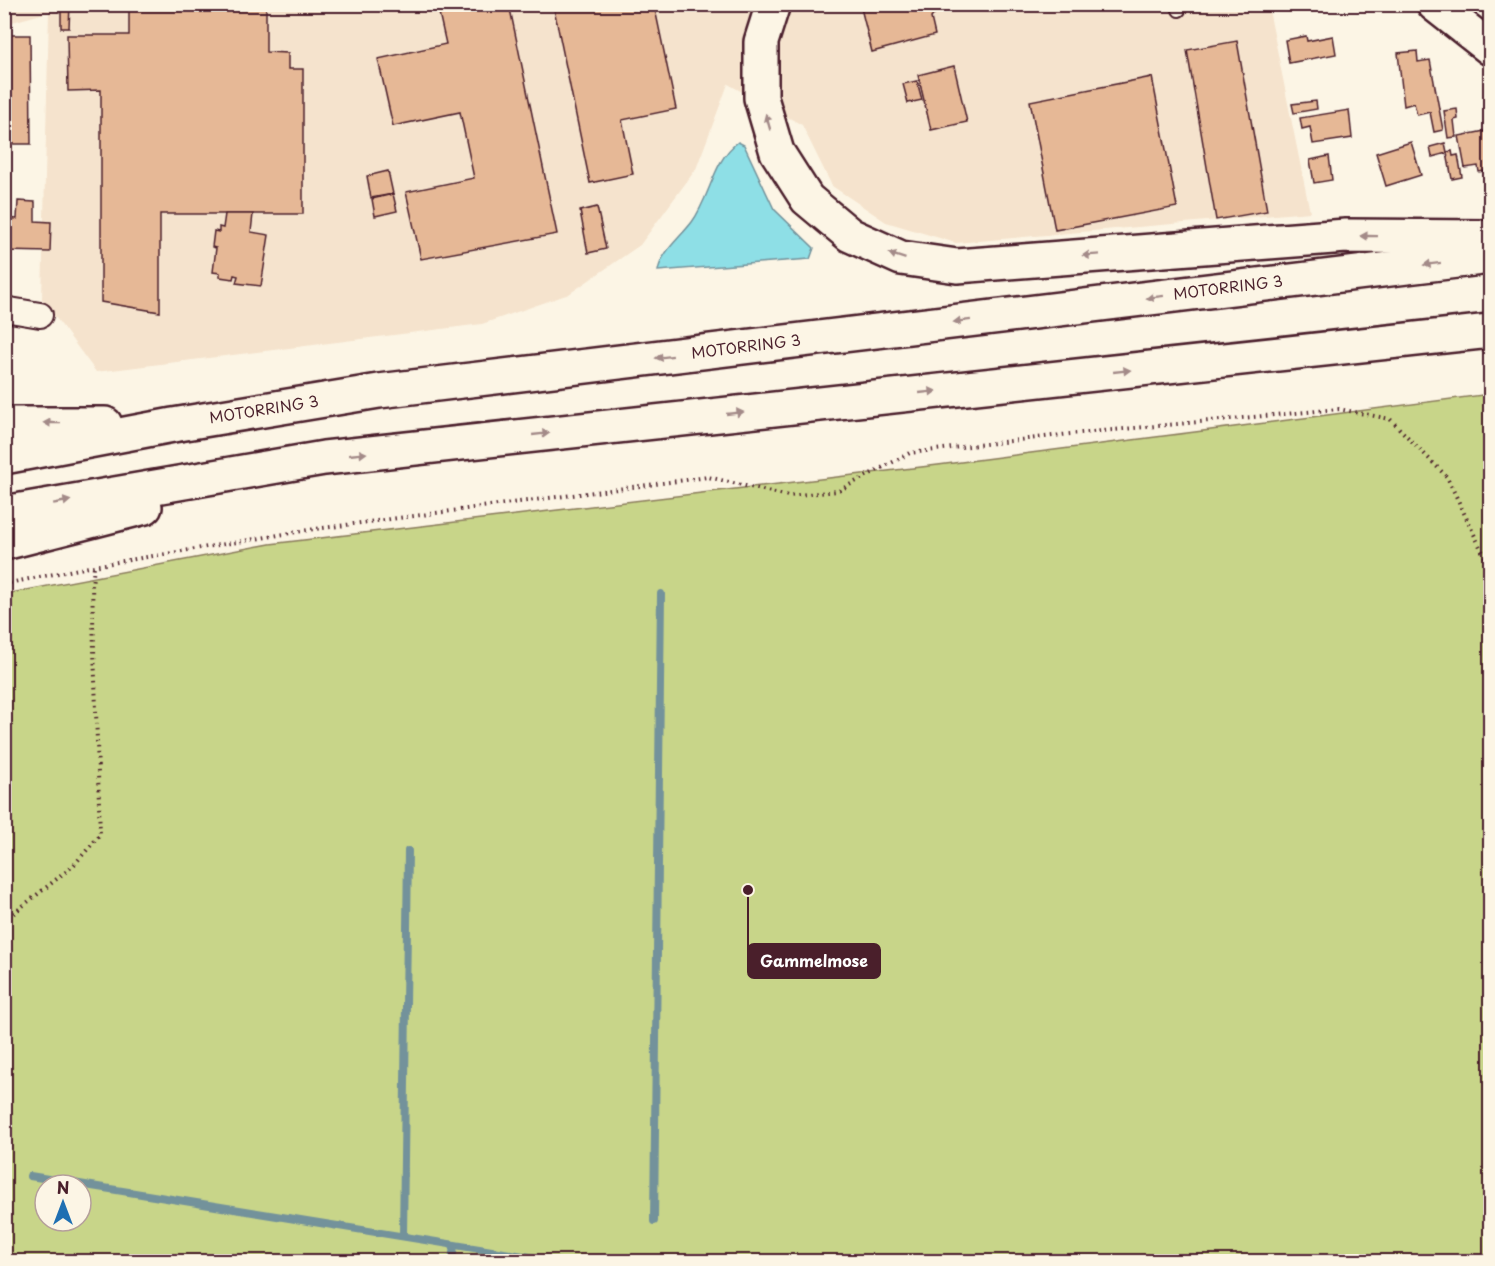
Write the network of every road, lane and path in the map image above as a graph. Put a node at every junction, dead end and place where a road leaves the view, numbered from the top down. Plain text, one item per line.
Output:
1 (773, 4) edge
2 (1434, 4) edge
3 (1491, 48) edge
4 (1491, 237) edge
5 (1491, 257) edge
6 (4, 309) edge
7 (40, 315) dead end
8 (1491, 331) edge
9 (4, 424) edge
10 (173, 425) junction
11 (4, 457) edge
12 (324, 458) junction
13 (4, 513) edge
14 (4, 543) edge
15 (94, 566) junction
16 (1491, 568) edge
17 (4, 584) edge
18 (4, 921) edge

4 -> 1 main road
2 - 3 main road
5 -> 10 main road, MOTORRING 3
6 - 7 street
12 -> 8 main road
10 -> 9 main road
10 - 11 main road, MOTORRING 3
13 -> 12 main road
12 - 14 main road
15 - 16 path
15 - 17 path
15 - 18 path

